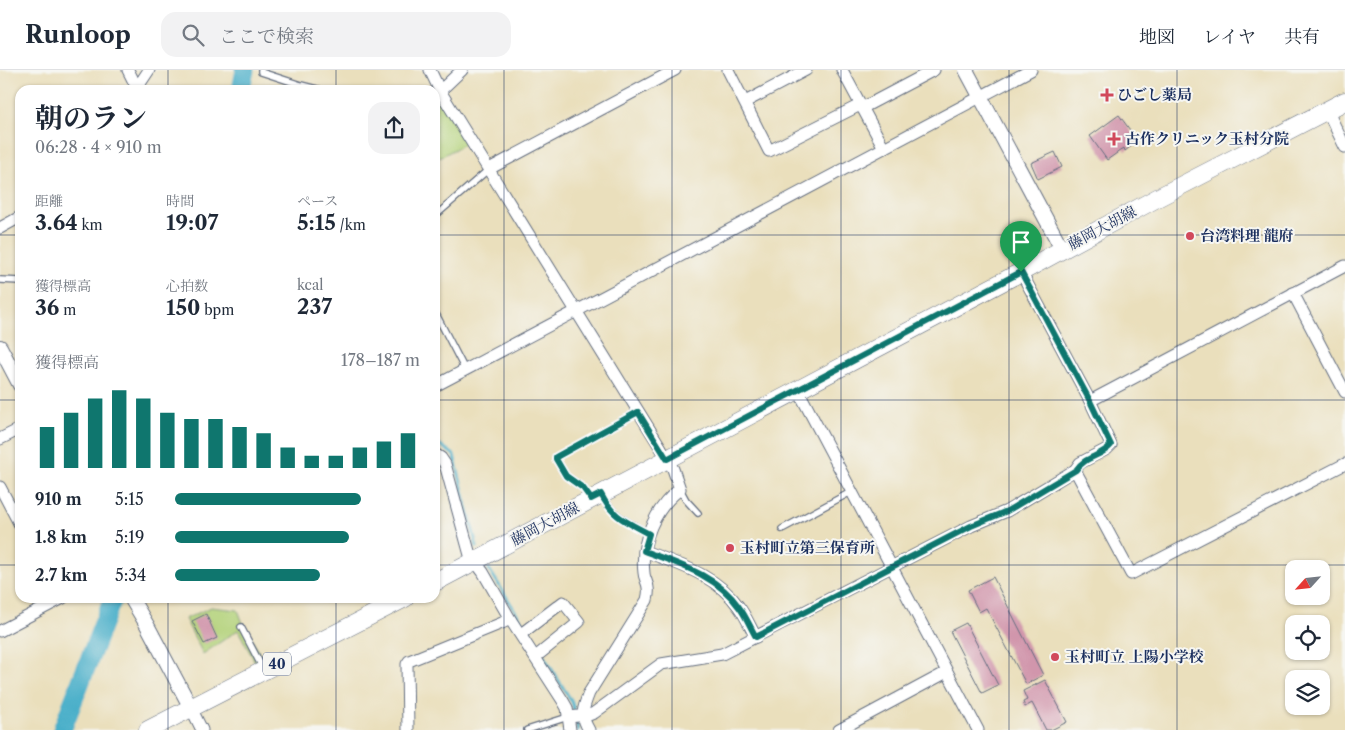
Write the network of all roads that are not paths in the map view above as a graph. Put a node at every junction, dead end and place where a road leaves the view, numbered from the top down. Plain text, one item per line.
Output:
1 (128, 70) edge
2 (149, 70) edge
3 (261, 70) edge
4 (430, 70) edge
5 (462, 70) edge
6 (675, 70) edge
7 (728, 70) edge
8 (806, 70) edge
9 (842, 70) edge
10 (934, 70) edge
11 (966, 70) edge
12 (1031, 70) edge
13 (135, 85) edge
14 (140, 85) edge
15 (301, 85) edge
16 (435, 85) edge
17 (440, 91) edge
18 (440, 96) edge
19 (980, 97) junction
20 (1345, 101) edge
21 (745, 102) junction
22 (861, 106) junction
23 (1328, 110) junction
24 (1345, 147) edge
25 (884, 148) junction
26 (489, 169) junction
27 (440, 212) edge
28 (15, 220) edge
29 (0, 228) edge
30 (1062, 249) junction
31 (1345, 266) edge
32 (1021, 272) junction
33 (0, 280) edge
34 (15, 281) edge
35 (1292, 292) junction
36 (576, 312) junction
37 (440, 322) edge
38 (0, 347) edge
39 (465, 370) junction
40 (15, 375) edge
41 (440, 383) edge
42 (798, 390) junction
43 (1345, 392) edge
44 (1090, 401) junction
45 (638, 412) junction
46 (15, 432) edge
47 (0, 439) edge
48 (440, 457) edge
49 (667, 459) junction
50 (1345, 464) edge
51 (1076, 470) junction
52 (0, 487) edge
53 (680, 489) junction
54 (851, 492) junction
55 (596, 496) junction
56 (698, 513) dead end
57 (15, 515) edge
58 (782, 529) dead end
59 (649, 534) junction
60 (644, 551) junction
61 (475, 561) junction
62 (892, 566) junction
63 (440, 579) edge
64 (51, 603) edge
65 (137, 603) edge
66 (395, 603) edge
67 (510, 618) junction
68 (241, 627) dead end
69 (0, 631) edge
70 (526, 631) junction
71 (756, 637) junction
72 (539, 653) junction
73 (264, 671) junction
74 (947, 672) junction
75 (190, 708) junction
76 (575, 716) junction
77 (148, 730) edge
78 (202, 730) edge
79 (408, 730) edge
80 (527, 730) edge
81 (570, 730) edge
82 (589, 730) edge
83 (839, 730) edge
84 (978, 730) edge

1 - 13 street
2 - 14 street
3 - 15 lane
4 - 16 street
5 - 17 street
6 - 26 street
7 - 21 street
8 - 21 street
9 - 22 street
10 - 22 street
11 - 19 street
12 - 19 street
18 - 26 street
19 - 25 street
19 - 30 street
20 - 23 main road, 藤岡大胡線
21 - 22 street
22 - 25 street
23 - 24 street
23 - 30 main road, 藤岡大胡線
25 - 36 street
26 - 27 lane
26 - 36 street
28 - 29 street
30 - 32 main road, 藤岡大胡線
31 - 35 street
32 - 42 main road, 藤岡大胡線
32 - 44 street
33 - 34 lane
35 - 43 street
35 - 44 street
36 - 39 street
36 - 45 street
37 - 39 lane
38 - 40 street
39 - 41 street
42 - 49 main road, 藤岡大胡線
42 - 54 street
44 - 51 street
45 - 49 street
45 - 55 lane
46 - 47 street
48 - 61 street
49 - 53 street
49 - 55 main road, 藤岡大胡線
50 - 51 street
51 - 62 street
52 - 57 street
53 - 56 lane
53 - 59 street
54 - 58 lane
54 - 62 street
55 - 59 lane
55 - 61 main road, 藤岡大胡線
59 - 60 street
60 - 71 street
60 - 76 street
61 - 63 main road, 藤岡大胡線
61 - 67 street
62 - 71 street
62 - 74 street
64 - 69 street
65 - 75 street
66 - 73 main road, 40
67 - 70 street
67 - 79 street
68 - 73 lane
70 - 72 street
70 - 72 street
71 - 76 street
72 - 76 street
73 - 75 main road, 40
74 - 83 street
74 - 84 street
75 - 77 main road, 40
75 - 78 street
76 - 80 lane
76 - 81 street
76 - 82 street

